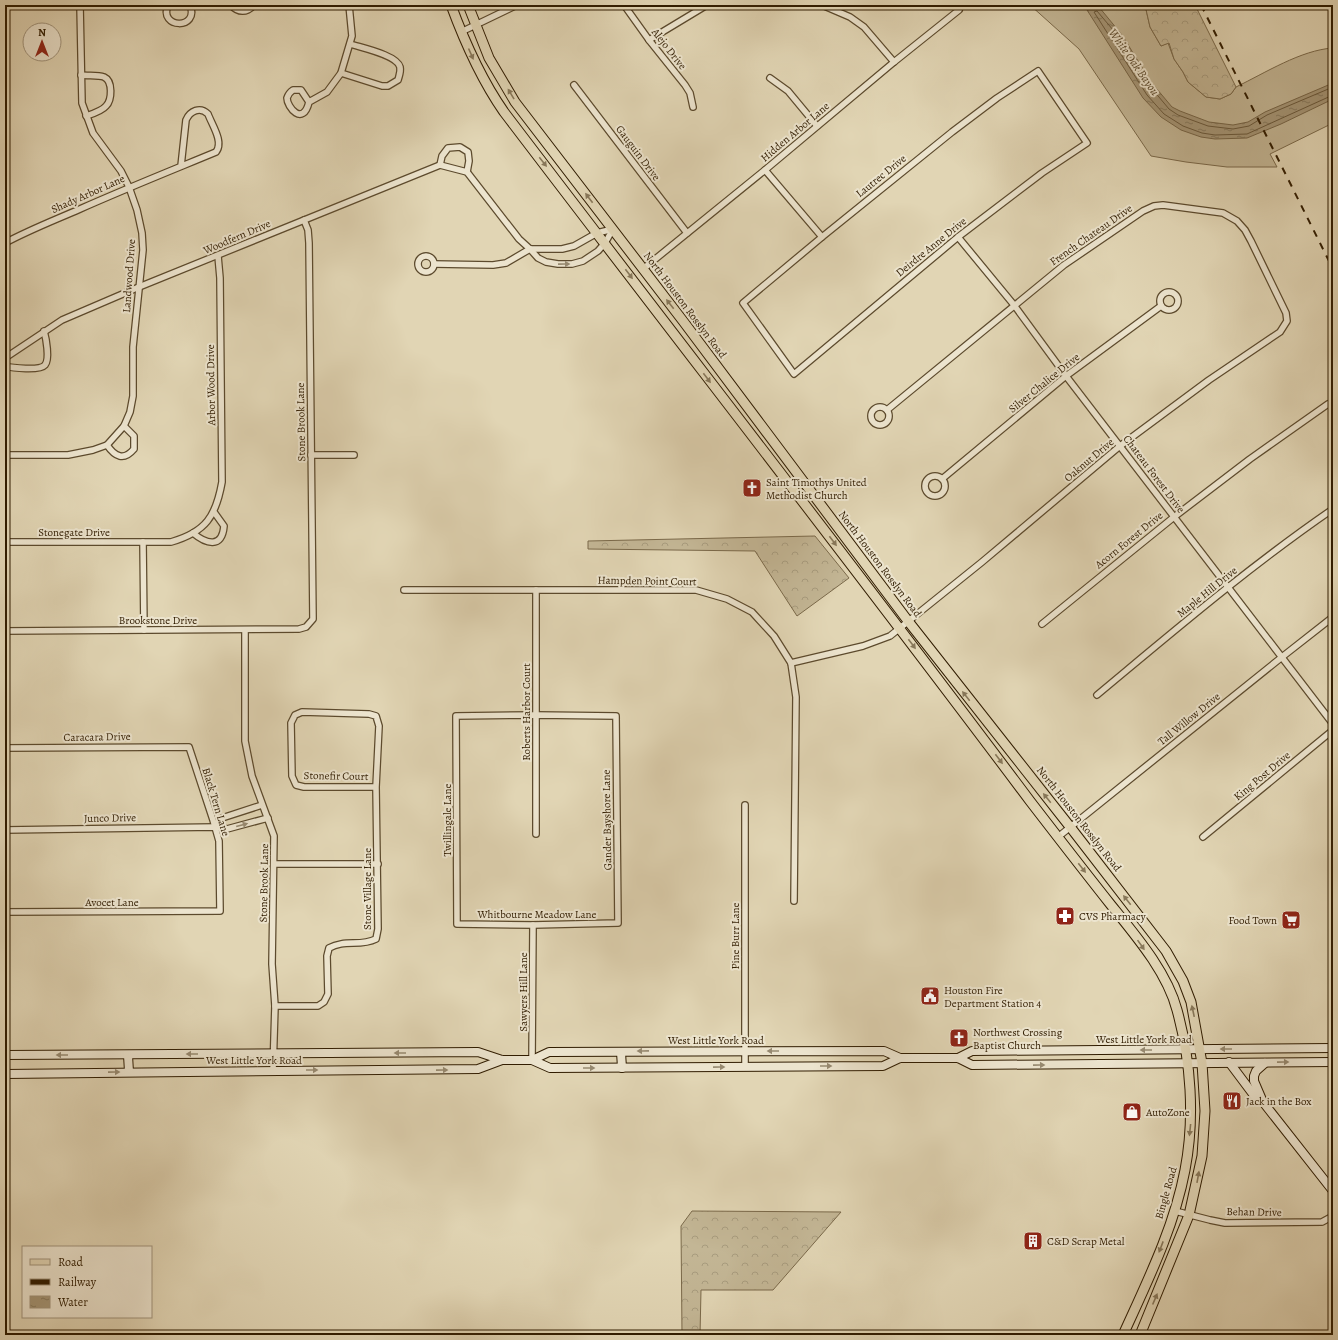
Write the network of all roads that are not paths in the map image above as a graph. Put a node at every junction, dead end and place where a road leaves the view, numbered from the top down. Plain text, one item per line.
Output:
1 (80, 5) edge
2 (168, 5) edge
3 (192, 5) edge
4 (231, 5) edge
5 (254, 5) edge
6 (349, 5) edge
7 (452, 5) edge
8 (468, 5) edge
9 (517, 5) edge
10 (624, 5) edge
11 (707, 5) edge
12 (822, 5) edge
13 (959, 10) dead end
14 (475, 25) junction
15 (461, 32) junction
16 (649, 40) junction
17 (350, 44) junction
18 (894, 62) junction
19 (341, 73) junction
20 (82, 75) junction
21 (770, 78) dead end
22 (574, 85) dead end
23 (309, 102) junction
24 (692, 107) dead end
25 (86, 116) junction
26 (817, 126) junction
27 (536, 129) junction
28 (524, 138) junction
29 (1087, 143) joint
30 (440, 165) junction
31 (181, 166) junction
32 (765, 170) junction
33 (467, 172) junction
34 (129, 187) junction
35 (304, 220) junction
36 (612, 229) junction
37 (597, 233) junction
38 (687, 233) junction
39 (822, 237) junction
40 (958, 237) junction
41 (605, 243) junction
42 (5, 244) edge
43 (530, 249) junction
44 (218, 256) junction
45 (434, 264) dead end
46 (643, 269) junction
47 (139, 287) junction
48 (1014, 305) junction
49 (1161, 306) dead end
50 (683, 321) junction
51 (1287, 322) joint
52 (671, 329) junction
53 (44, 331) junction
54 (5, 358) edge
55 (5, 366) edge
56 (794, 374) joint
57 (1066, 376) junction
58 (743, 400) junction
59 (1328, 404) dead end
60 (728, 406) junction
61 (887, 410) dead end
62 (124, 426) junction
63 (770, 436) junction
64 (757, 444) junction
65 (107, 445) junction
66 (1120, 446) junction
67 (5, 455) edge
68 (311, 455) junction
69 (354, 455) dead end
70 (942, 479) dead end
71 (1333, 509) edge
72 (214, 512) junction
73 (1174, 517) junction
74 (833, 520) junction
75 (822, 527) junction
76 (193, 533) junction
77 (5, 542) edge
78 (142, 542) junction
79 (1228, 586) junction
80 (404, 590) dead end
81 (536, 590) junction
82 (1333, 617) edge
83 (908, 621) junction
84 (310, 624) joint
85 (1042, 624) dead end
86 (900, 628) junction
87 (144, 630) junction
88 (245, 630) junction
89 (5, 631) edge
90 (1282, 657) junction
91 (791, 663) junction
92 (1097, 695) dead end
93 (536, 715) junction
94 (1333, 724) edge
95 (1333, 730) edge
96 (996, 734) junction
97 (986, 742) junction
98 (189, 746) joint
99 (5, 748) edge
100 (296, 785) joint
101 (376, 787) junction
102 (262, 804) junction
103 (745, 805) dead end
104 (268, 818) junction
105 (215, 827) junction
106 (1071, 828) junction
107 (5, 830) edge
108 (536, 834) dead end
109 (1058, 837) junction
110 (1203, 837) dead end
111 (274, 864) junction
112 (378, 864) junction
113 (794, 901) dead end
114 (220, 911) joint
115 (5, 912) edge
116 (618, 923) joint
117 (457, 924) joint
118 (533, 925) junction
119 (1166, 951) junction
120 (1152, 960) junction
121 (275, 1006) junction
122 (1333, 1048) edge
123 (1200, 1049) junction
124 (1012, 1050) junction
125 (1185, 1050) junction
126 (745, 1051) junction
127 (621, 1052) junction
128 (273, 1053) junction
129 (128, 1054) junction
130 (5, 1056) edge
131 (900, 1058) junction
132 (958, 1058) junction
133 (502, 1060) junction
134 (532, 1060) junction
135 (1229, 1062) junction
136 (1265, 1062) junction
137 (1333, 1062) edge
138 (1187, 1063) junction
139 (1202, 1063) junction
140 (1013, 1065) junction
141 (745, 1067) junction
142 (622, 1068) junction
143 (272, 1070) junction
144 (129, 1072) junction
145 (5, 1074) edge
146 (1263, 1102) junction
147 (1333, 1192) edge
148 (1175, 1211) junction
149 (1189, 1216) junction
150 (1333, 1216) edge
151 (1123, 1335) edge
152 (1140, 1335) edge

1 - 20 street, Landwood Drive
2 - 3 street
4 - 5 street
6 - 17 street
7 - 15 main road, North Houston Rosslyn Road
8 - 14 main road, North Houston Rosslyn Road
9 - 14 street
10 - 16 street, Alejo Drive
11 - 16 street
12 - 18 street
13 - 18 street, Hidden Arbor Lane
14 - 15 street
27 -> 14 main road, North Houston Rosslyn Road
15 -> 28 main road, North Houston Rosslyn Road
16 - 24 street, Alejo Drive
17 - 19 street
17 - 19 street
18 - 26 street, Hidden Arbor Lane
19 - 23 street
20 - 25 street, Landwood Drive
20 - 25 street
21 - 26 street
22 - 38 street, Gauguin Drive
23 - 23 street
25 - 34 street, Landwood Drive
26 - 32 street, Hidden Arbor Lane
27 - 28 main road
36 -> 27 main road, North Houston Rosslyn Road
28 -> 37 main road, North Houston Rosslyn Road
29 - 39 street, Lautrec Drive
29 - 40 street, Deirdre Anne Drive
30 - 33 street
30 - 33 street
30 - 35 street, Woodfern Drive
31 - 31 street, Shady Arbor Lane
31 - 34 street, Shady Arbor Lane
32 - 38 street, Hidden Arbor Lane
32 - 39 street
33 - 43 street
34 - 42 street, Shady Arbor Lane
34 - 47 street, Landwood Drive
35 - 44 street, Woodfern Drive
35 - 68 street, Stone Brook Lane
36 - 37 street
36 - 41 street
36 - 46 main road, North Houston Rosslyn Road
37 - 41 main road, North Houston Rosslyn Road
37 - 43 street
38 - 46 street, Hidden Arbor Lane
39 - 56 street, Lautrec Drive
40 - 48 street, Chateau Forest Drive
40 - 56 street, Deirdre Anne Drive
43 -> 41 street
41 -> 52 main road, North Houston Rosslyn Road
43 - 45 street
44 - 47 street, Woodfern Drive
44 - 72 street, Arbor Wood Drive
50 -> 46 main road, North Houston Rosslyn Road
47 - 53 street, Woodfern Drive
47 - 62 street, Landwood Drive
48 - 51 street, French Chateau Drive
48 - 57 street, Chateau Forest Drive
48 - 61 street, French Chateau Drive
49 - 57 street, Silver Chalice Drive
50 - 52 main road
50 - 58 main road, North Houston Rosslyn Road
51 - 66 street, Oaknut Drive
52 -> 60 main road, North Houston Rosslyn Road
53 - 54 street, Woodfern Drive
53 - 55 street
57 - 66 street, Chateau Forest Drive
57 - 70 street, Silver Chalice Drive
58 - 60 main road
58 - 63 main road, North Houston Rosslyn Road
59 - 73 street, Acorn Forest Drive
60 - 64 main road, North Houston Rosslyn Road
62 - 65 street, Landwood Drive
62 - 65 street
63 - 64 main road
63 - 74 main road, North Houston Rosslyn Road
64 - 75 main road, North Houston Rosslyn Road
65 - 67 street
66 - 73 street, Chateau Forest Drive
66 - 83 street, Oaknut Drive
68 - 69 street
68 - 84 street, Stone Brook Lane
71 - 79 street, Maple Hill Drive
72 - 76 street, Arbor Wood Drive
72 - 76 street
73 - 79 street, Chateau Forest Drive
73 - 85 street, Acorn Forest Drive
74 - 75 main road
74 - 83 main road, North Houston Rosslyn Road
75 -> 86 main road, North Houston Rosslyn Road
76 - 78 street, Arbor Wood Drive
77 - 78 street, Stonegate Drive
78 - 87 street
79 - 90 street, Chateau Forest Drive
79 - 92 street, Maple Hill Drive
80 - 81 street, Hampden Point Court
81 - 91 street, Hampden Point Court
81 - 93 street, Roberts Harbor Court
82 - 90 street, Tall Willow Drive
83 - 86 street, Oaknut Drive
96 -> 83 main road, North Houston Rosslyn Road
84 - 88 street, Brookstone Drive
86 - 91 street, Oaknut Drive
86 -> 97 main road, North Houston Rosslyn Road
87 - 88 street, Brookstone Drive
87 - 89 street, Brookstone Drive
88 - 102 street, Stone Brook Lane
90 - 94 street, Chateau Forest Drive
90 - 106 street, Tall Willow Drive
91 - 113 street, Hampden Point Court
93 - 108 street, Roberts Harbor Court
93 - 116 street, Gander Bayshore Lane
93 - 117 street, Twillingale Lane
95 - 110 street, King Post Drive
96 - 97 main road
106 -> 96 main road, North Houston Rosslyn Road
97 -> 109 main road, North Houston Rosslyn Road
98 - 99 street, Caracara Drive
98 - 105 street, Black Tern Lane
100 - 101 street, Stonefir Court
100 - 101 street, Stone Village Lane
101 - 112 street, Stone Village Lane
102 - 104 street, Stone Brook Lane
102 - 105 street
103 - 126 street, Pine Burr Lane
105 -> 104 street, Junco Drive
104 - 111 street, Stone Brook Lane
105 - 107 street, Junco Drive
105 - 114 street, Black Tern Lane
106 - 109 street, Tall Willow Drive
119 -> 106 main road, North Houston Rosslyn Road
109 -> 120 main road, North Houston Rosslyn Road
111 - 112 street
111 - 121 street, Stone Brook Lane
112 - 121 street, Stone Village Lane
114 - 115 street, Avocet Lane
116 - 118 street, Whitbourne Meadow Lane
117 - 118 street, Whitbourne Meadow Lane
118 - 134 street, Sawyers Hill Lane
119 - 120 main road
123 -> 119 main road, North Houston Rosslyn Road
120 - 125 main road, North Houston Rosslyn Road
121 - 128 street, Stone Brook Lane
122 -> 123 main road, West Little York Road
123 - 125 main road, West Little York Road
123 - 139 main road, North Houston Rosslyn Road
125 -> 124 main road, West Little York Road
124 - 132 main road, West Little York Road
124 - 140 main road
125 - 138 main road, Bingle Road
126 -> 127 main road, West Little York Road
131 -> 126 main road, West Little York Road
126 - 141 street, Pine Burr Lane
127 - 134 main road, West Little York Road
127 - 142 main road
128 -> 129 main road, West Little York Road
133 -> 128 main road, West Little York Road
128 - 143 street, Stone Brook Lane
129 -> 130 main road, West Little York Road
129 - 144 main road
131 - 132 main road, West Little York Road
141 -> 131 main road, West Little York Road
132 - 140 main road, West Little York Road
133 - 134 main road, West Little York Road
143 -> 133 main road, West Little York Road
134 -> 142 main road, West Little York Road
135 - 136 main road, West Little York Road
135 - 139 main road, West Little York Road
135 - 146 main road
136 -> 137 main road, West Little York Road
136 - 146 main road
138 - 139 main road, West Little York Road
140 -> 138 main road, West Little York Road
138 -> 148 main road, Bingle Road
149 -> 139 main road
142 -> 141 main road, West Little York Road
143 - 144 main road, West Little York Road
145 -> 144 main road, West Little York Road
146 - 147 main road
148 - 149 street, Behan Drive
148 -> 151 main road, Bingle Road
149 - 150 street, Behan Drive
152 -> 149 main road

